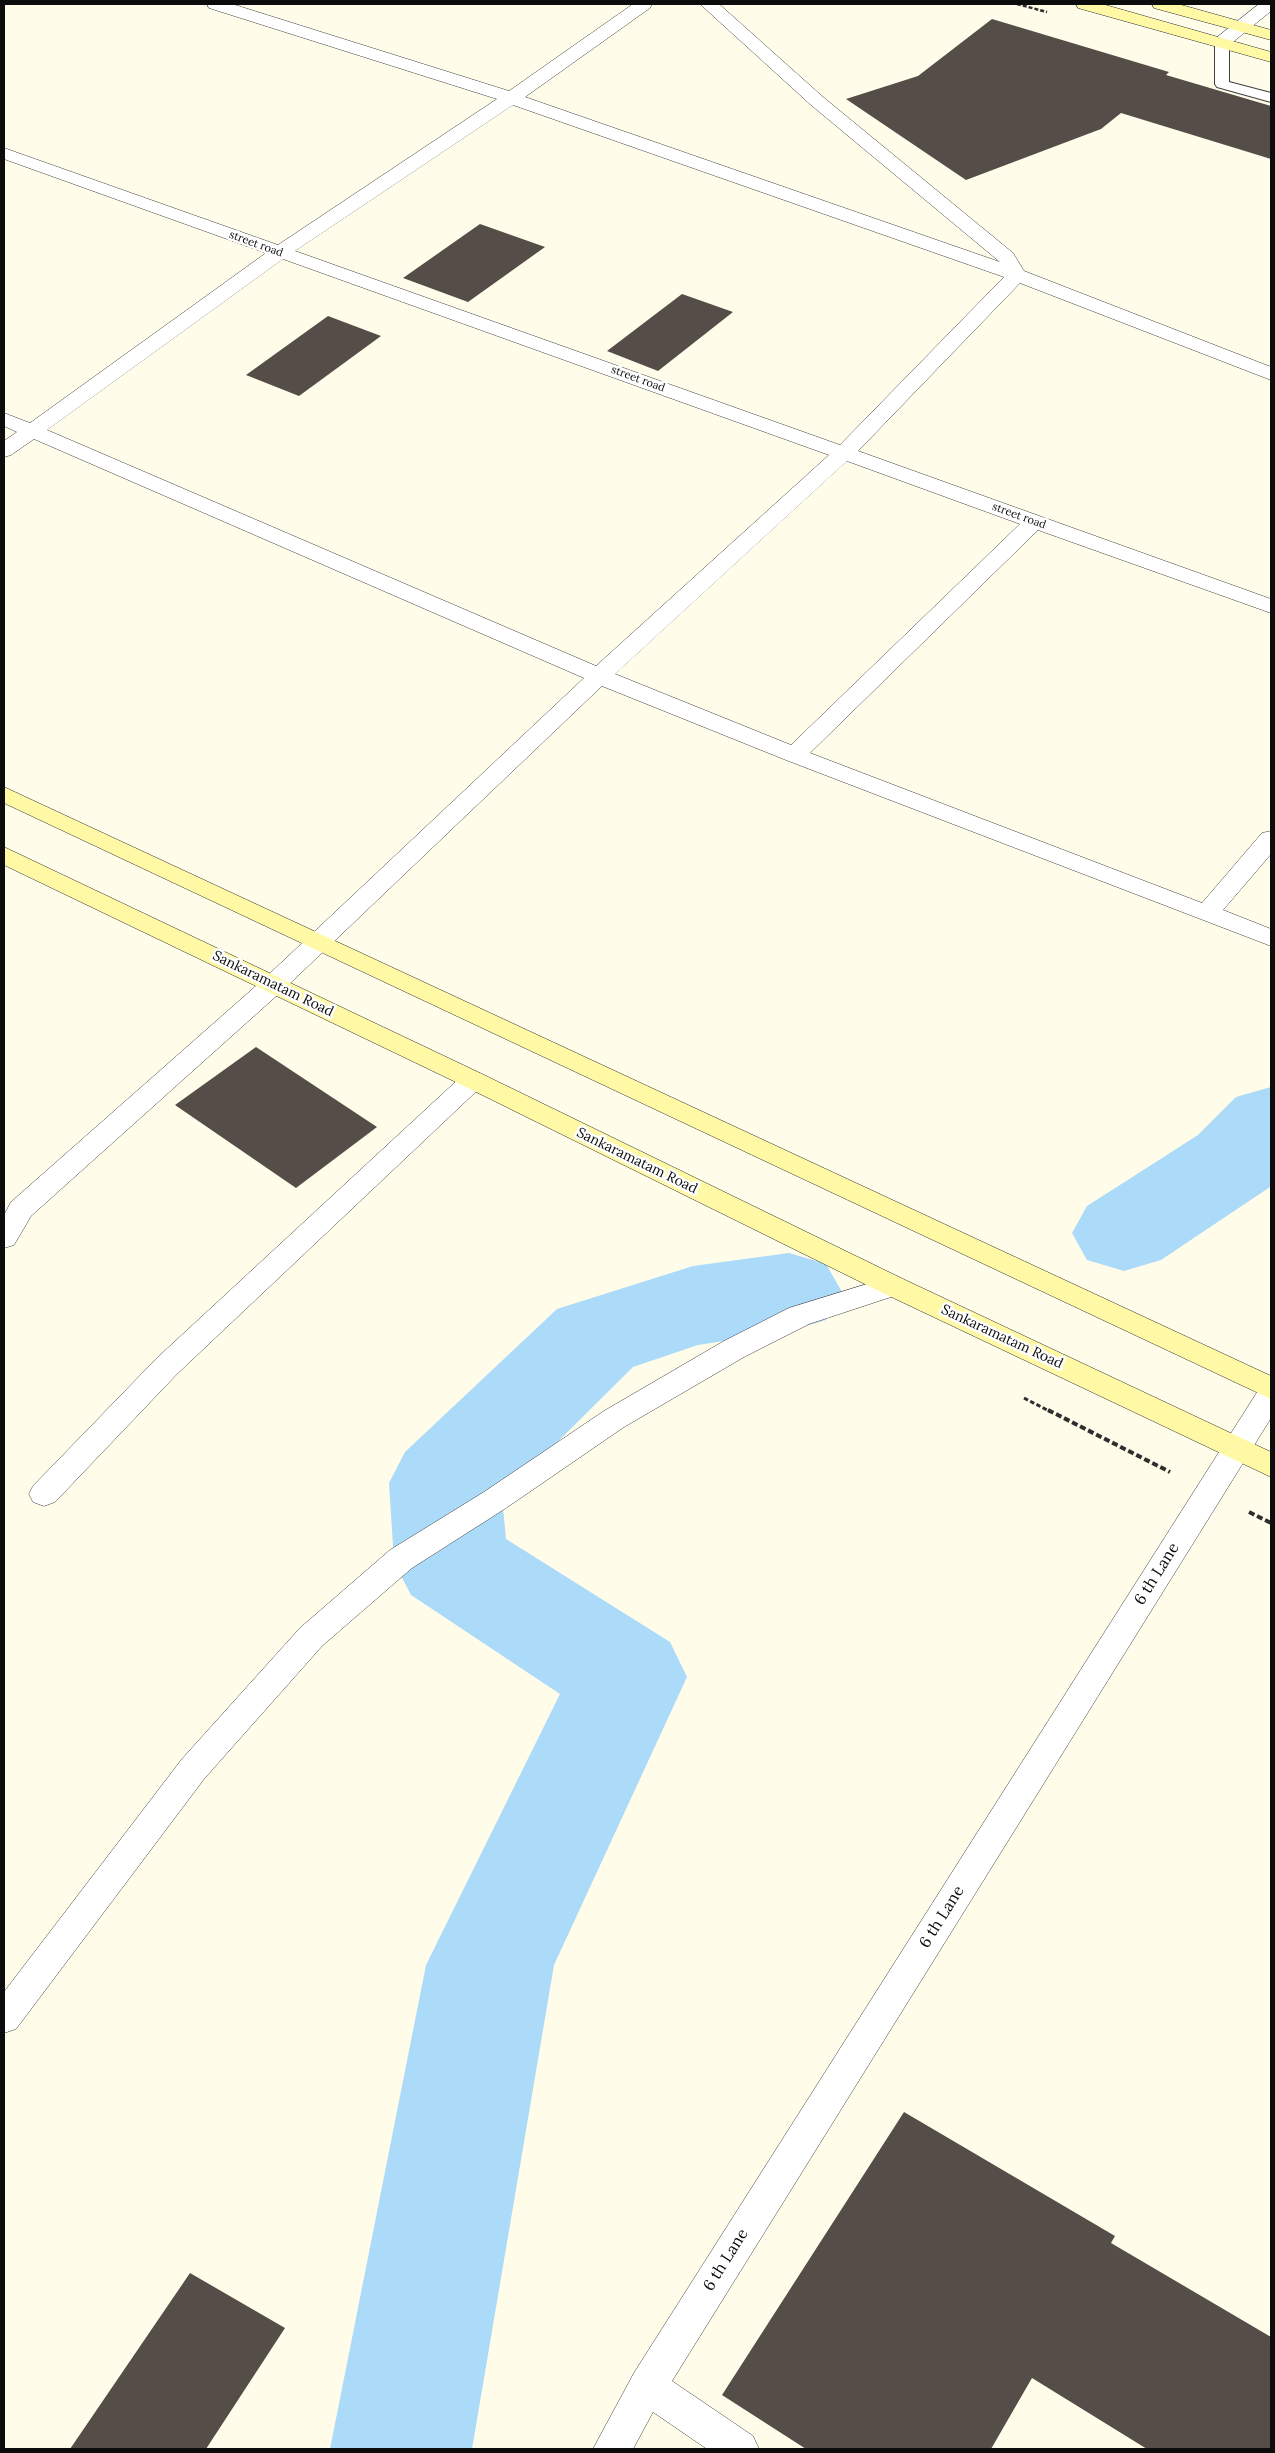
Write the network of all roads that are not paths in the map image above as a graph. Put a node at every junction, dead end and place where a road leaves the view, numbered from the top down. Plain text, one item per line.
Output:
1 (215, 4) edge
2 (644, 4) edge
3 (709, 4) edge
4 (1084, 4) edge
5 (1160, 4) edge
6 (1270, 4) edge
7 (280, 9) dead end
8 (262, 19) junction
9 (1242, 26) junction
10 (1271, 35) edge
11 (1222, 42) junction
12 (1271, 57) edge
13 (511, 98) junction
14 (1271, 98) edge
15 (4, 153) edge
16 (280, 252) junction
17 (1017, 275) junction
18 (1271, 374) edge
19 (4, 419) edge
20 (33, 431) junction
21 (4, 452) edge
22 (844, 453) junction
23 (1034, 522) junction
24 (1271, 606) edge
25 (599, 676) junction
26 (794, 755) junction
27 (4, 794) edge
28 (1271, 839) edge
29 (4, 855) edge
30 (1207, 913) junction
31 (1271, 938) edge
32 (318, 941) junction
33 (274, 984) junction
34 (473, 1080) junction
35 (4, 1238) edge
36 (893, 1286) junction
37 (1271, 1388) edge
38 (1271, 1394) edge
39 (1236, 1448) junction
40 (1271, 1465) edge
41 (44, 1494) dead end
42 (4, 2018) edge
43 (647, 2386) junction
44 (612, 2449) edge
45 (740, 2449) edge

1 - 8 street
2 - 13 street
3 - 17 street
4 - 11 main road
5 - 9 main road
6 - 9 street
7 - 8 street
8 - 13 street
9 - 10 main road
9 - 11 street
11 - 12 main road
11 - 14 lane
13 - 16 street
13 - 17 street
15 - 16 street, street road
16 - 20 street
16 - 22 street, street road
17 - 18 street
17 - 22 street
19 - 20 street
20 - 21 street
20 - 25 street
22 - 23 street, street road
22 - 25 street
23 - 24 street, street road
23 - 26 street
25 - 26 street
25 - 32 street
26 - 30 street
27 - 32 main road
28 - 30 street
29 - 33 main road, Sankaramatam Road
30 - 31 street
32 - 33 street
32 - 37 main road
33 - 34 main road, Sankaramatam Road
33 - 35 street
34 - 36 main road, Sankaramatam Road
34 - 41 street
36 - 39 main road, Sankaramatam Road
36 - 42 street
38 - 39 street, 6 th Lane
39 - 40 main road, Sankaramatam Road
39 - 43 street, 6 th Lane
43 - 44 street, 6 th Lane
43 - 45 street

